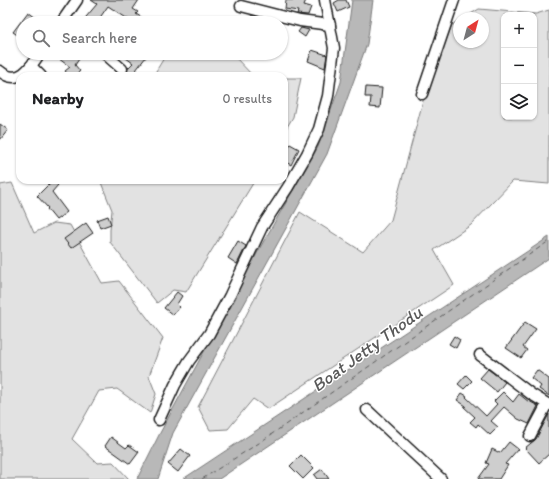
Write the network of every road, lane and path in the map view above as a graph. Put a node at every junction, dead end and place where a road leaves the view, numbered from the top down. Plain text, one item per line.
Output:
1 (78, 0) edge
2 (325, 0) edge
3 (454, 0) edge
4 (241, 6) dead end
5 (68, 16) edge
6 (280, 16) edge
7 (288, 18) edge
8 (330, 25) junction
9 (35, 60) edge
10 (112, 60) edge
11 (31, 66) junction
12 (122, 68) dead end
13 (25, 72) edge
14 (37, 72) edge
15 (2, 76) edge
16 (16, 76) edge
17 (422, 94) dead end
18 (480, 355) dead end
19 (548, 405) edge
20 (367, 410) dead end
21 (159, 420) dead end
22 (530, 436) dead end
23 (441, 479) edge

1 - 5 street
2 - 8 street
3 - 17 street
4 - 6 street
7 - 8 street
8 - 21 street
9 - 11 street
10 - 12 street
11 - 13 street
11 - 14 street
15 - 16 street
18 - 19 street
19 - 22 street
20 - 23 street

